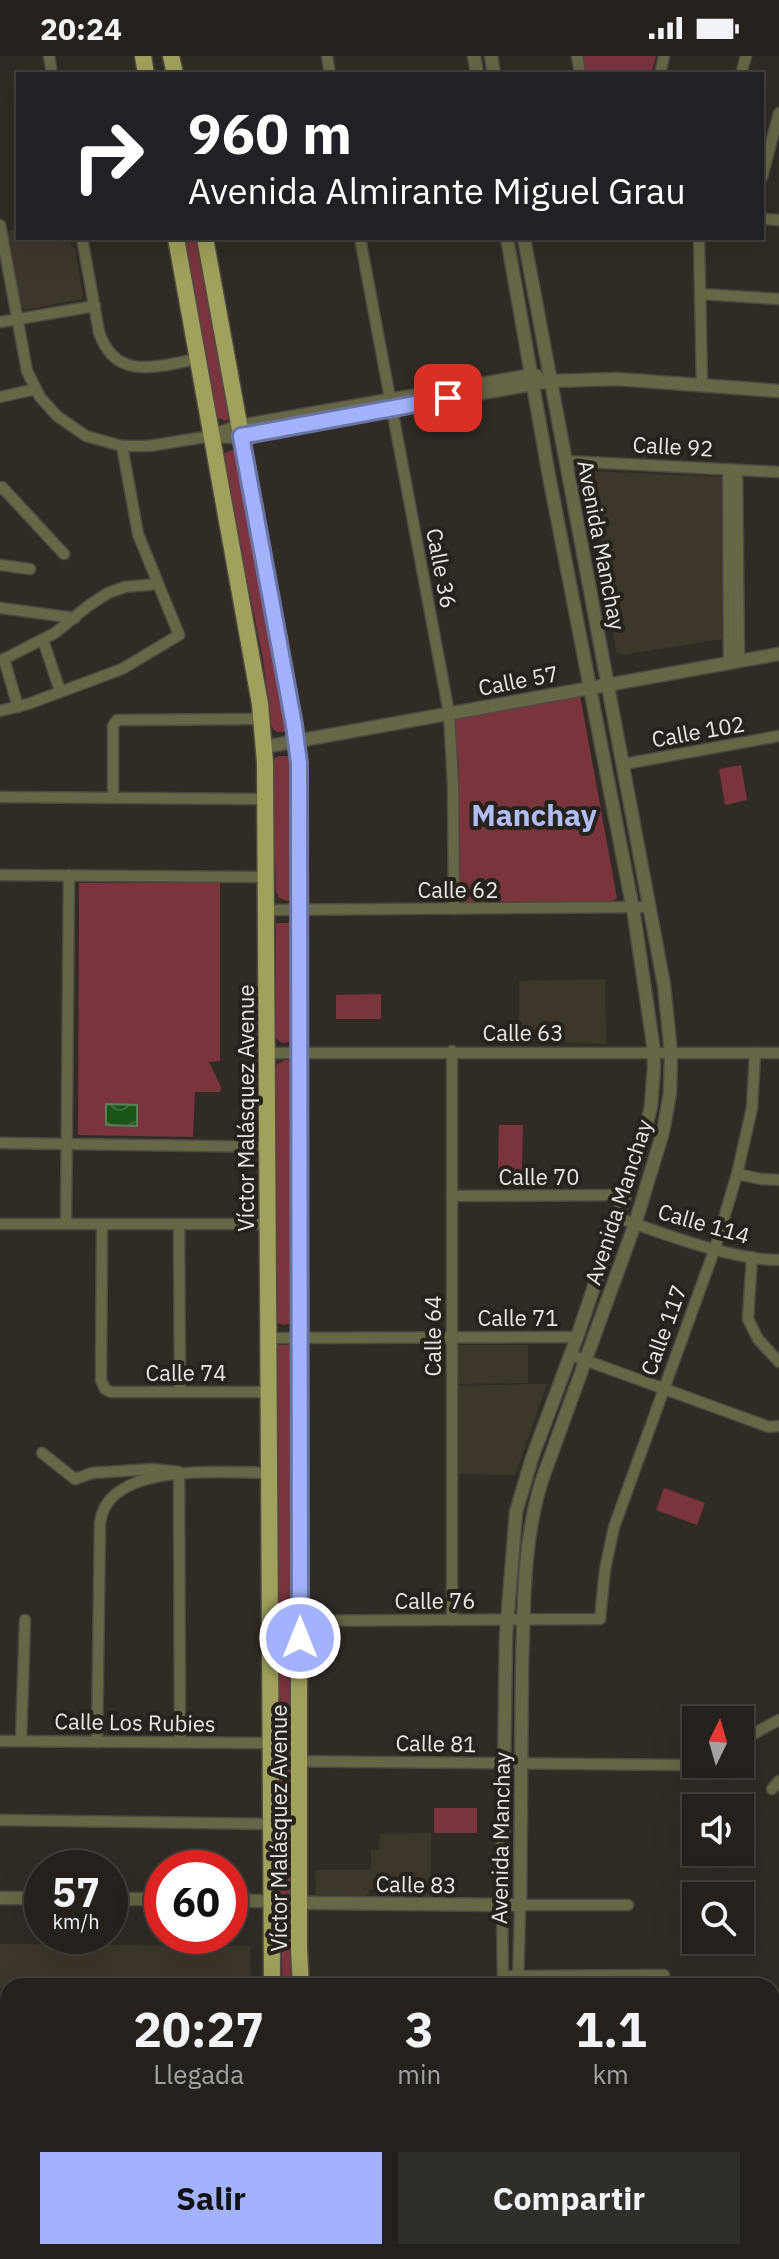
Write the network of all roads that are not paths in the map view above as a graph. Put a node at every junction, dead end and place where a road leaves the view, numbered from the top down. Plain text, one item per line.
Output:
1 (779, 113) edge
2 (764, 169) edge
3 (0, 225) edge
4 (82, 240) edge
5 (176, 240) edge
6 (205, 240) edge
7 (360, 240) edge
8 (507, 240) edge
9 (524, 240) edge
10 (699, 240) edge
11 (1, 242) edge
12 (700, 294) junction
13 (779, 299) edge
14 (95, 306) junction
15 (16, 319) junction
16 (0, 322) edge
17 (197, 359) junction
18 (533, 379) junction
19 (550, 381) junction
20 (702, 386) junction
21 (36, 389) junction
22 (779, 391) edge
23 (0, 397) edge
24 (391, 404) junction
25 (240, 431) junction
26 (211, 436) junction
27 (122, 446) junction
28 (566, 461) junction
29 (733, 469) junction
30 (779, 472) edge
31 (0, 489) edge
32 (64, 554) dead end
33 (0, 565) edge
34 (30, 569) dead end
35 (158, 584) junction
36 (0, 608) edge
37 (75, 618) junction
38 (43, 640) junction
39 (779, 654) edge
40 (2, 660) edge
41 (734, 662) junction
42 (608, 684) junction
43 (590, 687) junction
44 (60, 691) junction
45 (18, 707) junction
46 (0, 711) edge
47 (449, 713) junction
48 (262, 719) junction
49 (779, 736) edge
50 (297, 741) junction
51 (264, 747) junction
52 (624, 764) junction
53 (0, 797) edge
54 (113, 798) junction
55 (266, 799) junction
56 (0, 875) edge
57 (69, 875) junction
58 (266, 877) junction
59 (650, 907) junction
60 (632, 908) junction
61 (454, 909) junction
62 (266, 910) junction
63 (300, 910) junction
64 (452, 1051) junction
65 (654, 1052) junction
66 (267, 1053) junction
67 (300, 1053) junction
68 (671, 1053) junction
69 (755, 1053) junction
70 (779, 1053) edge
71 (0, 1143) edge
72 (67, 1144) junction
73 (267, 1147) junction
74 (737, 1174) junction
75 (779, 1180) edge
76 (626, 1195) junction
77 (452, 1196) junction
78 (619, 1218) junction
79 (0, 1224) edge
80 (66, 1224) junction
81 (102, 1224) junction
82 (179, 1224) junction
83 (268, 1224) junction
84 (635, 1224) junction
85 (715, 1248) junction
86 (752, 1257) junction
87 (779, 1260) edge
88 (452, 1337) junction
89 (577, 1337) junction
90 (268, 1338) junction
91 (299, 1338) junction
92 (571, 1355) junction
93 (587, 1361) junction
94 (779, 1362) edge
95 (663, 1388) junction
96 (180, 1392) junction
97 (268, 1392) junction
98 (779, 1426) edge
99 (42, 1453) dead end
100 (179, 1472) junction
101 (268, 1473) junction
102 (523, 1619) junction
103 (600, 1619) joint
104 (25, 1620) dead end
105 (300, 1620) junction
106 (452, 1620) junction
107 (507, 1620) junction
108 (269, 1621) junction
109 (779, 1720) edge
110 (754, 1733) edge
111 (0, 1741) edge
112 (21, 1741) junction
113 (97, 1742) junction
114 (180, 1742) junction
115 (270, 1743) junction
116 (270, 1761) junction
117 (300, 1761) junction
118 (503, 1764) junction
119 (521, 1764) junction
120 (682, 1765) edge
121 (0, 1820) edge
122 (271, 1824) junction
123 (0, 1898) edge
124 (24, 1898) edge
125 (248, 1900) edge
126 (271, 1900) junction
127 (300, 1902) junction
128 (502, 1905) junction
129 (520, 1905) junction
130 (628, 1905) dead end
131 (664, 1975) dead end
132 (272, 1978) edge
133 (301, 1978) edge
134 (503, 1978) edge
135 (518, 1978) edge
136 (632, 1978) edge

1 - 2 street
3 - 11 street
4 - 14 street
5 - 17 main road, Víctor Malásquez Avenue
6 - 25 main road, Víctor Malásquez Avenue
7 - 24 street, Calle 36
8 - 18 street, Avenida Manchay
9 - 19 street, Avenida Manchay
10 - 12 street
11 - 15 street
12 - 13 street
12 - 20 street
14 - 15 street
14 - 17 street
15 - 16 street
15 - 21 street
17 - 26 main road, Víctor Malásquez Avenue
18 - 19 street
18 - 24 street
18 - 43 street, Avenida Manchay
19 - 20 street
19 - 28 street, Avenida Manchay
20 - 22 street
21 - 23 street
21 - 27 street
24 - 25 street
24 - 47 street, Calle 36
25 - 26 street
25 - 50 main road, Víctor Malásquez Avenue
26 - 27 street
26 - 48 main road, Víctor Malásquez Avenue
27 - 35 street
28 - 29 street, Calle 92
28 - 42 street, Avenida Manchay
29 - 30 street, Calle 92
29 - 41 street
31 - 32 street
33 - 34 street
35 - 37 street
35 - 44 street
36 - 37 street
37 - 38 street
38 - 40 street
38 - 44 street
39 - 41 street, Calle 57
40 - 45 street
41 - 42 street, Calle 57
42 - 43 street, Calle 57
42 - 52 street, Avenida Manchay
43 - 47 street, Calle 57
43 - 60 street, Avenida Manchay
44 - 45 street
45 - 46 street
47 - 50 street, Calle 57
47 - 61 street, Calle 36
48 - 51 main road, Víctor Malásquez Avenue
48 - 54 street
49 - 52 street, Calle 102
50 - 51 street, Calle 57
50 - 63 main road, Víctor Malásquez Avenue
51 - 55 main road, Víctor Malásquez Avenue
52 - 59 street, Avenida Manchay
53 - 54 street
54 - 55 street
55 - 58 main road, Víctor Malásquez Avenue
56 - 57 street
57 - 58 street
57 - 72 street
58 - 62 main road, Víctor Malásquez Avenue
59 - 60 street, Calle 62
59 - 68 street, Avenida Manchay
60 - 61 street, Calle 62
60 - 65 street, Avenida Manchay
61 - 63 street, Calle 62
62 - 63 street, Calle 62
62 - 66 main road, Víctor Malásquez Avenue
63 - 67 main road, Víctor Malásquez Avenue
64 - 65 street, Calle 63
64 - 67 street, Calle 63
64 - 77 street, Calle 64
65 - 68 street, Calle 63
65 - 76 street, Avenida Manchay
66 - 67 street, Calle 63
66 - 73 main road, Víctor Malásquez Avenue
67 - 91 main road, Víctor Malásquez Avenue
68 - 69 street, Calle 63
68 - 84 street, Avenida Manchay
69 - 70 street, Calle 63
69 - 74 street, Calle 117
71 - 72 street
72 - 73 street
72 - 80 street
73 - 83 main road, Víctor Malásquez Avenue
74 - 75 street
74 - 85 street, Calle 117
76 - 77 street, Calle 70
76 - 78 street, Avenida Manchay
77 - 88 street, Calle 64
78 - 84 street, Calle 114
78 - 89 street, Avenida Manchay
79 - 80 street
80 - 81 street
81 - 82 street
81 - 96 street, Calle 74
82 - 83 street
82 - 96 street
83 - 90 main road, Víctor Malásquez Avenue
84 - 85 street, Calle 114
84 - 93 street, Avenida Manchay
85 - 86 street, Calle 114
85 - 95 street, Calle 117
86 - 87 street, Calle 114
86 - 94 street
88 - 89 street, Calle 71
88 - 91 street, Calle 71
88 - 106 street, Calle 64
89 - 92 street, Avenida Manchay
90 - 91 street, Calle 71
90 - 97 main road, Víctor Malásquez Avenue
91 - 105 main road, Víctor Malásquez Avenue
92 - 93 street
92 - 107 street, Avenida Manchay
93 - 95 street
93 - 102 street, Avenida Manchay
95 - 98 street
95 - 103 street, Calle 117
96 - 97 street, Calle 74
97 - 101 main road, Víctor Malásquez Avenue
99 - 100 street
100 - 101 street
100 - 113 street
100 - 114 street
101 - 108 main road, Víctor Malásquez Avenue
102 - 103 street, Calle 76
102 - 107 street, Calle 76
102 - 119 street, Avenida Manchay
104 - 112 street
105 - 106 street, Calle 76
105 - 108 street, Calle 76
105 - 117 main road, Víctor Malásquez Avenue
106 - 107 street, Calle 76
107 - 118 street, Avenida Manchay
108 - 115 main road, Víctor Malásquez Avenue
109 - 110 street
111 - 112 street, Calle Los Rubies
112 - 113 street, Calle Los Rubies
113 - 114 street, Calle Los Rubies
114 - 115 street, Calle Los Rubies
115 - 116 main road, Víctor Malásquez Avenue
116 - 117 street, Calle 81
116 - 122 main road, Víctor Malásquez Avenue
117 - 118 street, Calle 81
117 - 127 main road, Víctor Malásquez Avenue
118 - 119 street, Calle 81
118 - 128 street, Avenida Manchay
119 - 120 street, Calle 81
119 - 129 street, Avenida Manchay
121 - 122 street
122 - 126 main road, Víctor Malásquez Avenue
123 - 124 street
125 - 126 street, Calle 83
126 - 127 street, Calle 83
126 - 132 main road, Víctor Malásquez Avenue
127 - 128 street, Calle 83
127 - 133 main road, Víctor Malásquez Avenue
128 - 129 street, Calle 83
128 - 134 street, Avenida Manchay
129 - 130 street, Calle 83
129 - 135 street, Avenida Manchay
131 - 136 street

